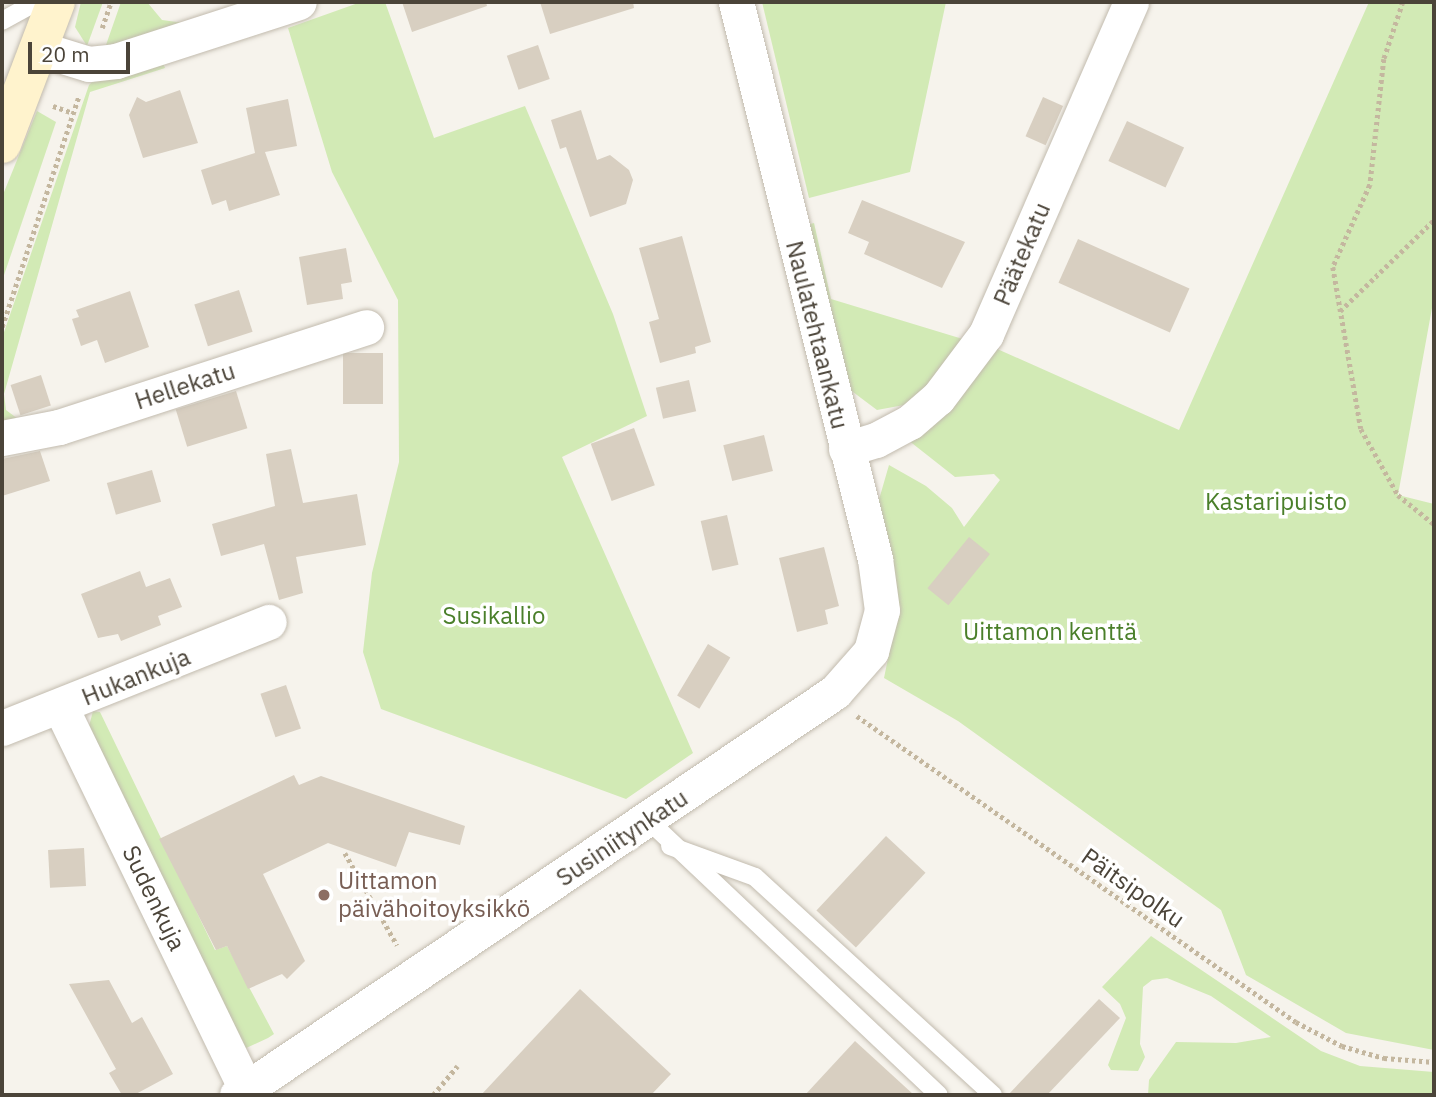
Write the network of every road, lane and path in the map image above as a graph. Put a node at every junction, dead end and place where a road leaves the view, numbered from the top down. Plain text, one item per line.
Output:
1 (36, 2) edge
2 (56, 2) edge
3 (111, 2) edge
4 (299, 2) edge
5 (736, 2) edge
6 (1131, 2) edge
7 (1403, 2) edge
8 (2, 21) edge
9 (40, 49) junction
10 (89, 64) junction
11 (2, 144) edge
12 (1434, 220) edge
13 (1340, 311) junction
14 (2, 327) edge
15 (366, 327) dead end
16 (2, 438) edge
17 (846, 449) junction
18 (1434, 524) edge
19 (269, 622) dead end
20 (863, 666) joint
21 (835, 692) junction
22 (61, 708) junction
23 (2, 729) edge
24 (659, 833) junction
25 (345, 853) dead end
26 (403, 955) dead end
27 (1434, 1062) edge
28 (457, 1066) dead end
29 (241, 1092) edge
30 (433, 1095) edge
31 (939, 1095) edge
32 (993, 1095) edge

1 - 8 lane
2 - 9 street
3 - 10 path
4 - 10 street
5 - 17 street, Naulatehtaankatu
6 - 17 street, Päätekatu
7 - 13 path
9 - 10 street
9 - 11 street
10 - 14 path
12 - 13 path
13 - 18 path
15 - 16 street, Hellekatu
17 - 20 street, Naulatehtaankatu
19 - 22 street, Hukankuja
20 - 21 street, Susiniitynkatu
21 - 24 street, Susiniitynkatu
21 - 27 path, Päitsipolku
22 - 23 street, Hukankuja
22 - 29 street, Sudenkuja
24 - 29 street, Susiniitynkatu
24 - 31 lane
24 - 32 lane
25 - 26 path
28 - 30 path

